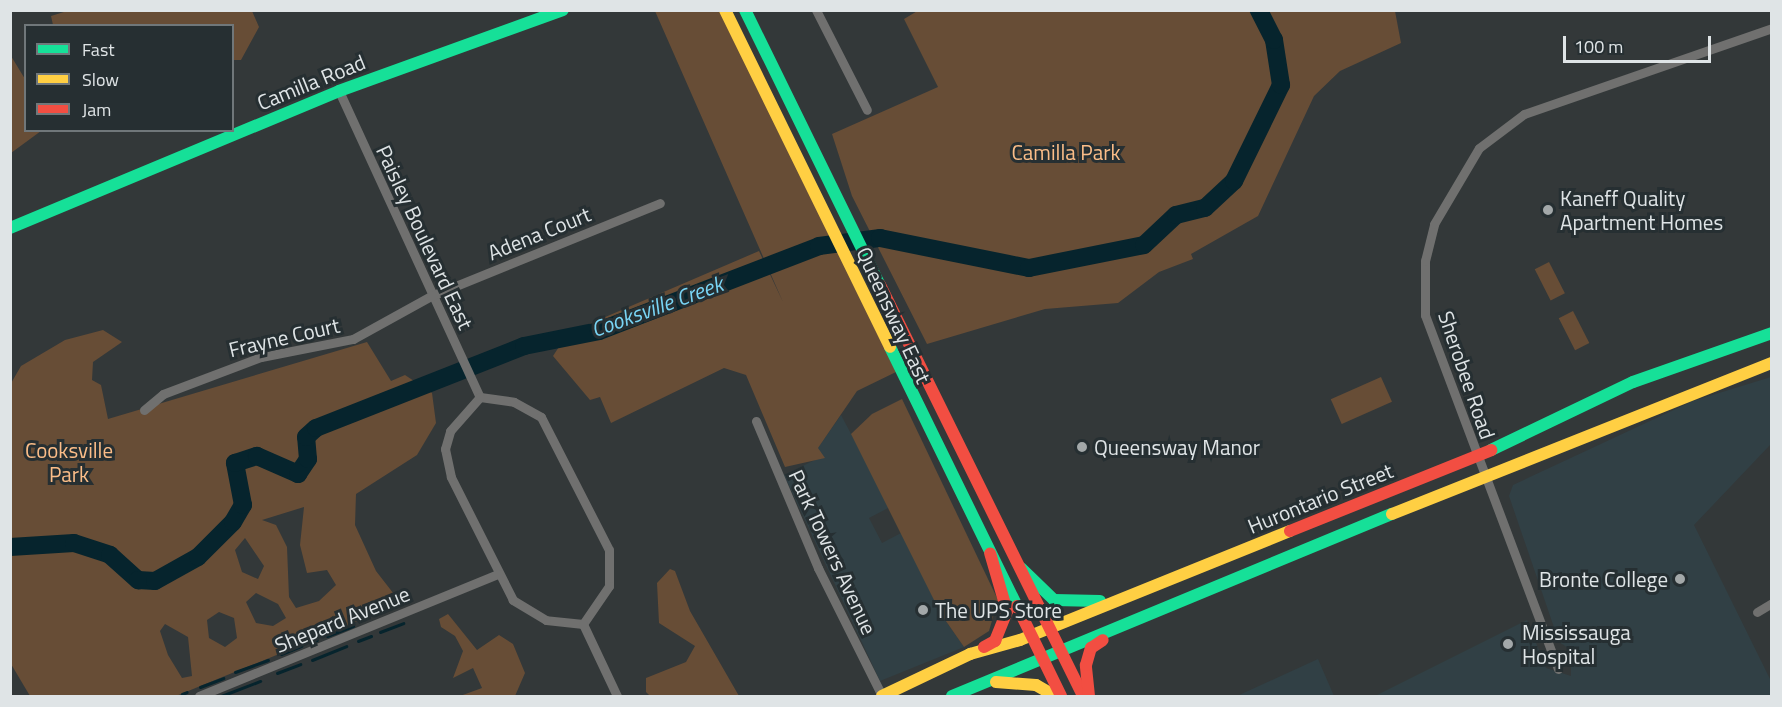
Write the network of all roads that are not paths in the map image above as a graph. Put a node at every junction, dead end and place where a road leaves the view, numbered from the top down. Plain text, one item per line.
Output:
1 (724, 10) edge
2 (745, 10) edge
3 (816, 10) edge
4 (561, 11) edge
5 (1772, 28) edge
6 (339, 91) junction
7 (867, 110) dead end
8 (660, 203) dead end
9 (10, 228) edge
10 (431, 296) junction
11 (1772, 333) edge
12 (1772, 363) edge
13 (478, 392) junction
14 (144, 410) dead end
15 (756, 421) dead end
16 (1477, 456) junction
17 (1484, 477) junction
18 (990, 553) junction
19 (1021, 568) junction
20 (498, 574) junction
21 (1122, 597) junction
22 (1772, 603) edge
23 (1757, 612) dead end
24 (583, 624) junction
25 (1049, 628) junction
26 (1115, 630) junction
27 (1031, 635) junction
28 (1060, 653) junction
29 (970, 654) junction
30 (1043, 660) junction
31 (1558, 669) dead end
32 (988, 682) junction
33 (199, 696) edge
34 (617, 696) edge
35 (882, 696) edge
36 (952, 696) edge
37 (1056, 696) edge
38 (1061, 696) edge
39 (1083, 696) edge
40 (1089, 696) edge

1 - 18 main road, Queensway East
2 - 19 main road, Queensway East
3 - 7 street
4 - 6 main road, Camilla Road
5 - 16 street, Sherobee Road
6 - 9 main road, Camilla Road
6 - 10 street, Paisley Boulevard East
8 - 10 street, Adena Court
10 - 13 street, Paisley Boulevard East
10 - 14 street, Frayne Court
11 - 16 main road, Hurontario Street
12 - 17 main road, Hurontario Street
13 - 20 street
13 - 24 street
15 - 35 street, Park Towers Avenue
16 - 17 street, Sherobee Road
16 - 21 main road, Hurontario Street
17 - 26 main road, Hurontario Street
17 - 31 street, Sherobee Road
18 - 27 main road, Queensway East
18 - 29 main road
19 - 21 main road
19 - 25 main road, Queensway East
20 - 24 street
20 - 33 street, Shepard Avenue
21 - 25 main road, Hurontario Street
22 - 23 street
24 - 34 street
25 - 27 main road, Hurontario Street
25 - 28 main road, Queensway East
26 - 28 main road, Hurontario Street
26 - 40 main road
27 - 29 main road, Hurontario Street
27 - 30 main road, Queensway East
28 - 30 main road, Hurontario Street
28 - 39 main road, Queensway East
29 - 35 main road, Hurontario Street
30 - 32 main road, Hurontario Street
30 - 38 main road, Queensway East
32 - 36 main road, Hurontario Street
32 - 37 main road

